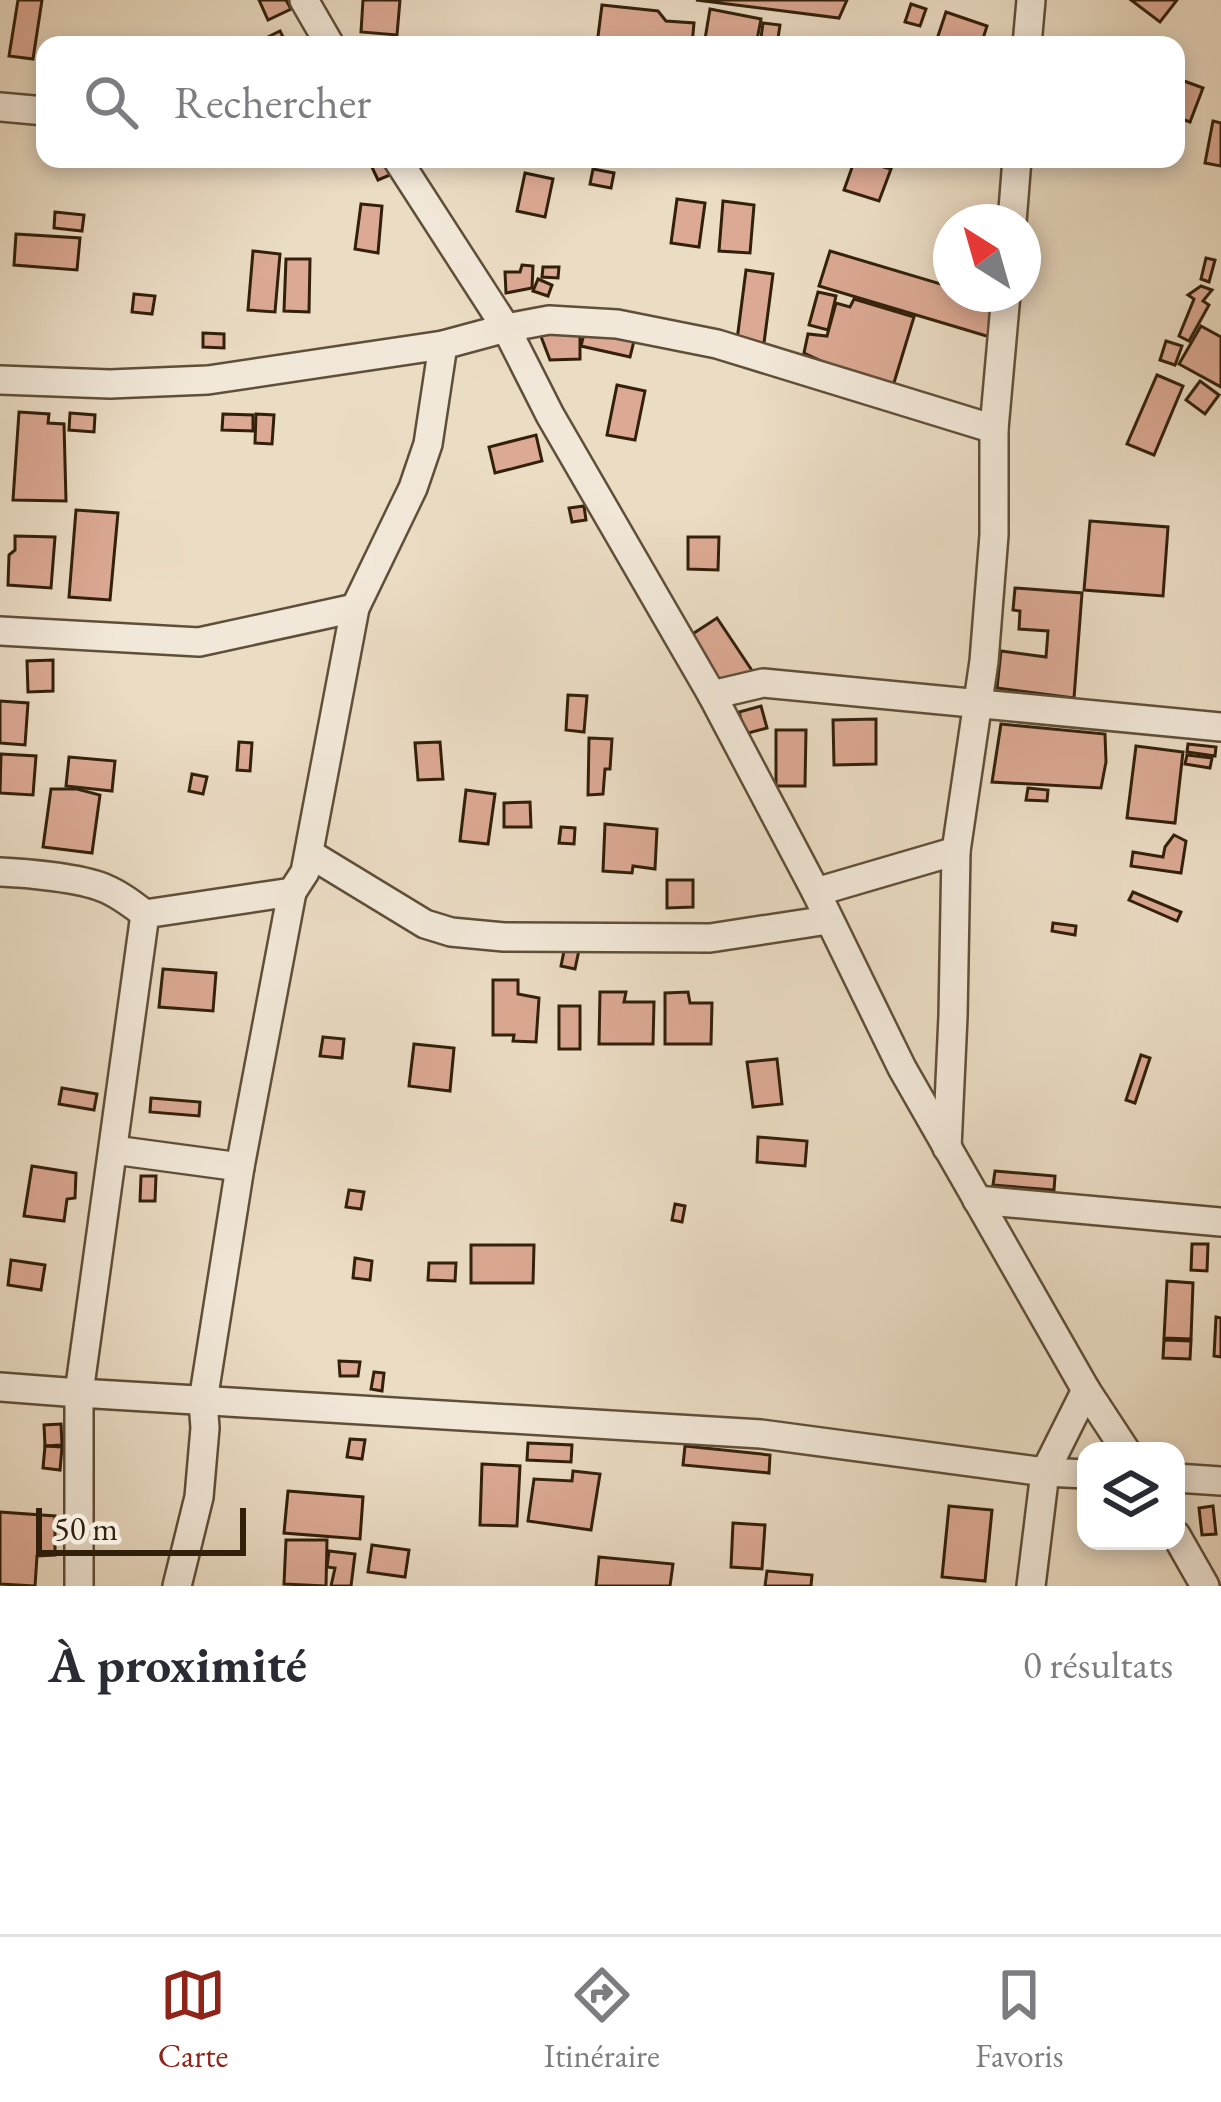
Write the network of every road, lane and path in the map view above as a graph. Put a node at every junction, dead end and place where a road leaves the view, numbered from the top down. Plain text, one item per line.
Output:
1 (304, 0) edge
2 (1031, 0) edge
3 (325, 36) edge
4 (1028, 36) edge
5 (0, 107) edge
6 (36, 110) edge
7 (403, 168) edge
8 (1016, 168) edge
9 (1013, 204) edge
10 (1004, 312) edge
11 (506, 328) junction
12 (443, 345) junction
13 (0, 380) edge
14 (994, 429) junction
15 (355, 608) junction
16 (0, 631) edge
17 (712, 694) junction
18 (979, 704) junction
19 (1221, 727) edge
20 (956, 851) junction
21 (310, 854) junction
22 (0, 872) edge
23 (292, 892) junction
24 (816, 892) junction
25 (145, 914) junction
26 (829, 920) junction
27 (947, 1148) junction
28 (114, 1150) junction
29 (240, 1166) junction
30 (977, 1199) junction
31 (1221, 1222) edge
32 (0, 1387) edge
33 (1086, 1390) junction
34 (80, 1393) junction
35 (203, 1401) junction
36 (1120, 1442) edge
37 (1045, 1472) junction
38 (1077, 1474) edge
39 (1185, 1479) edge
40 (1221, 1481) edge
41 (1185, 1550) edge
42 (79, 1586) edge
43 (177, 1586) edge
44 (1030, 1586) edge
45 (1205, 1586) edge

1 - 3 street
2 - 4 street
5 - 6 street
7 - 11 street
8 - 9 street
10 - 14 street
11 - 12 street
11 - 14 street
11 - 17 street
12 - 13 street
12 - 15 street
14 - 18 street
15 - 16 street
15 - 21 street
17 - 18 street
17 - 24 street
18 - 19 street
18 - 20 street
20 - 24 street
20 - 27 street
21 - 23 street
21 - 26 street
22 - 25 street
23 - 25 street
23 - 29 street
24 - 26 street
25 - 28 street
26 - 27 street
27 - 30 street
28 - 29 street
28 - 34 street
29 - 35 street
30 - 31 street
30 - 33 street
32 - 34 street
33 - 36 street
33 - 37 street
34 - 35 street
34 - 42 street
35 - 37 street
35 - 43 street
37 - 38 street
37 - 44 street
39 - 40 street
41 - 45 street

